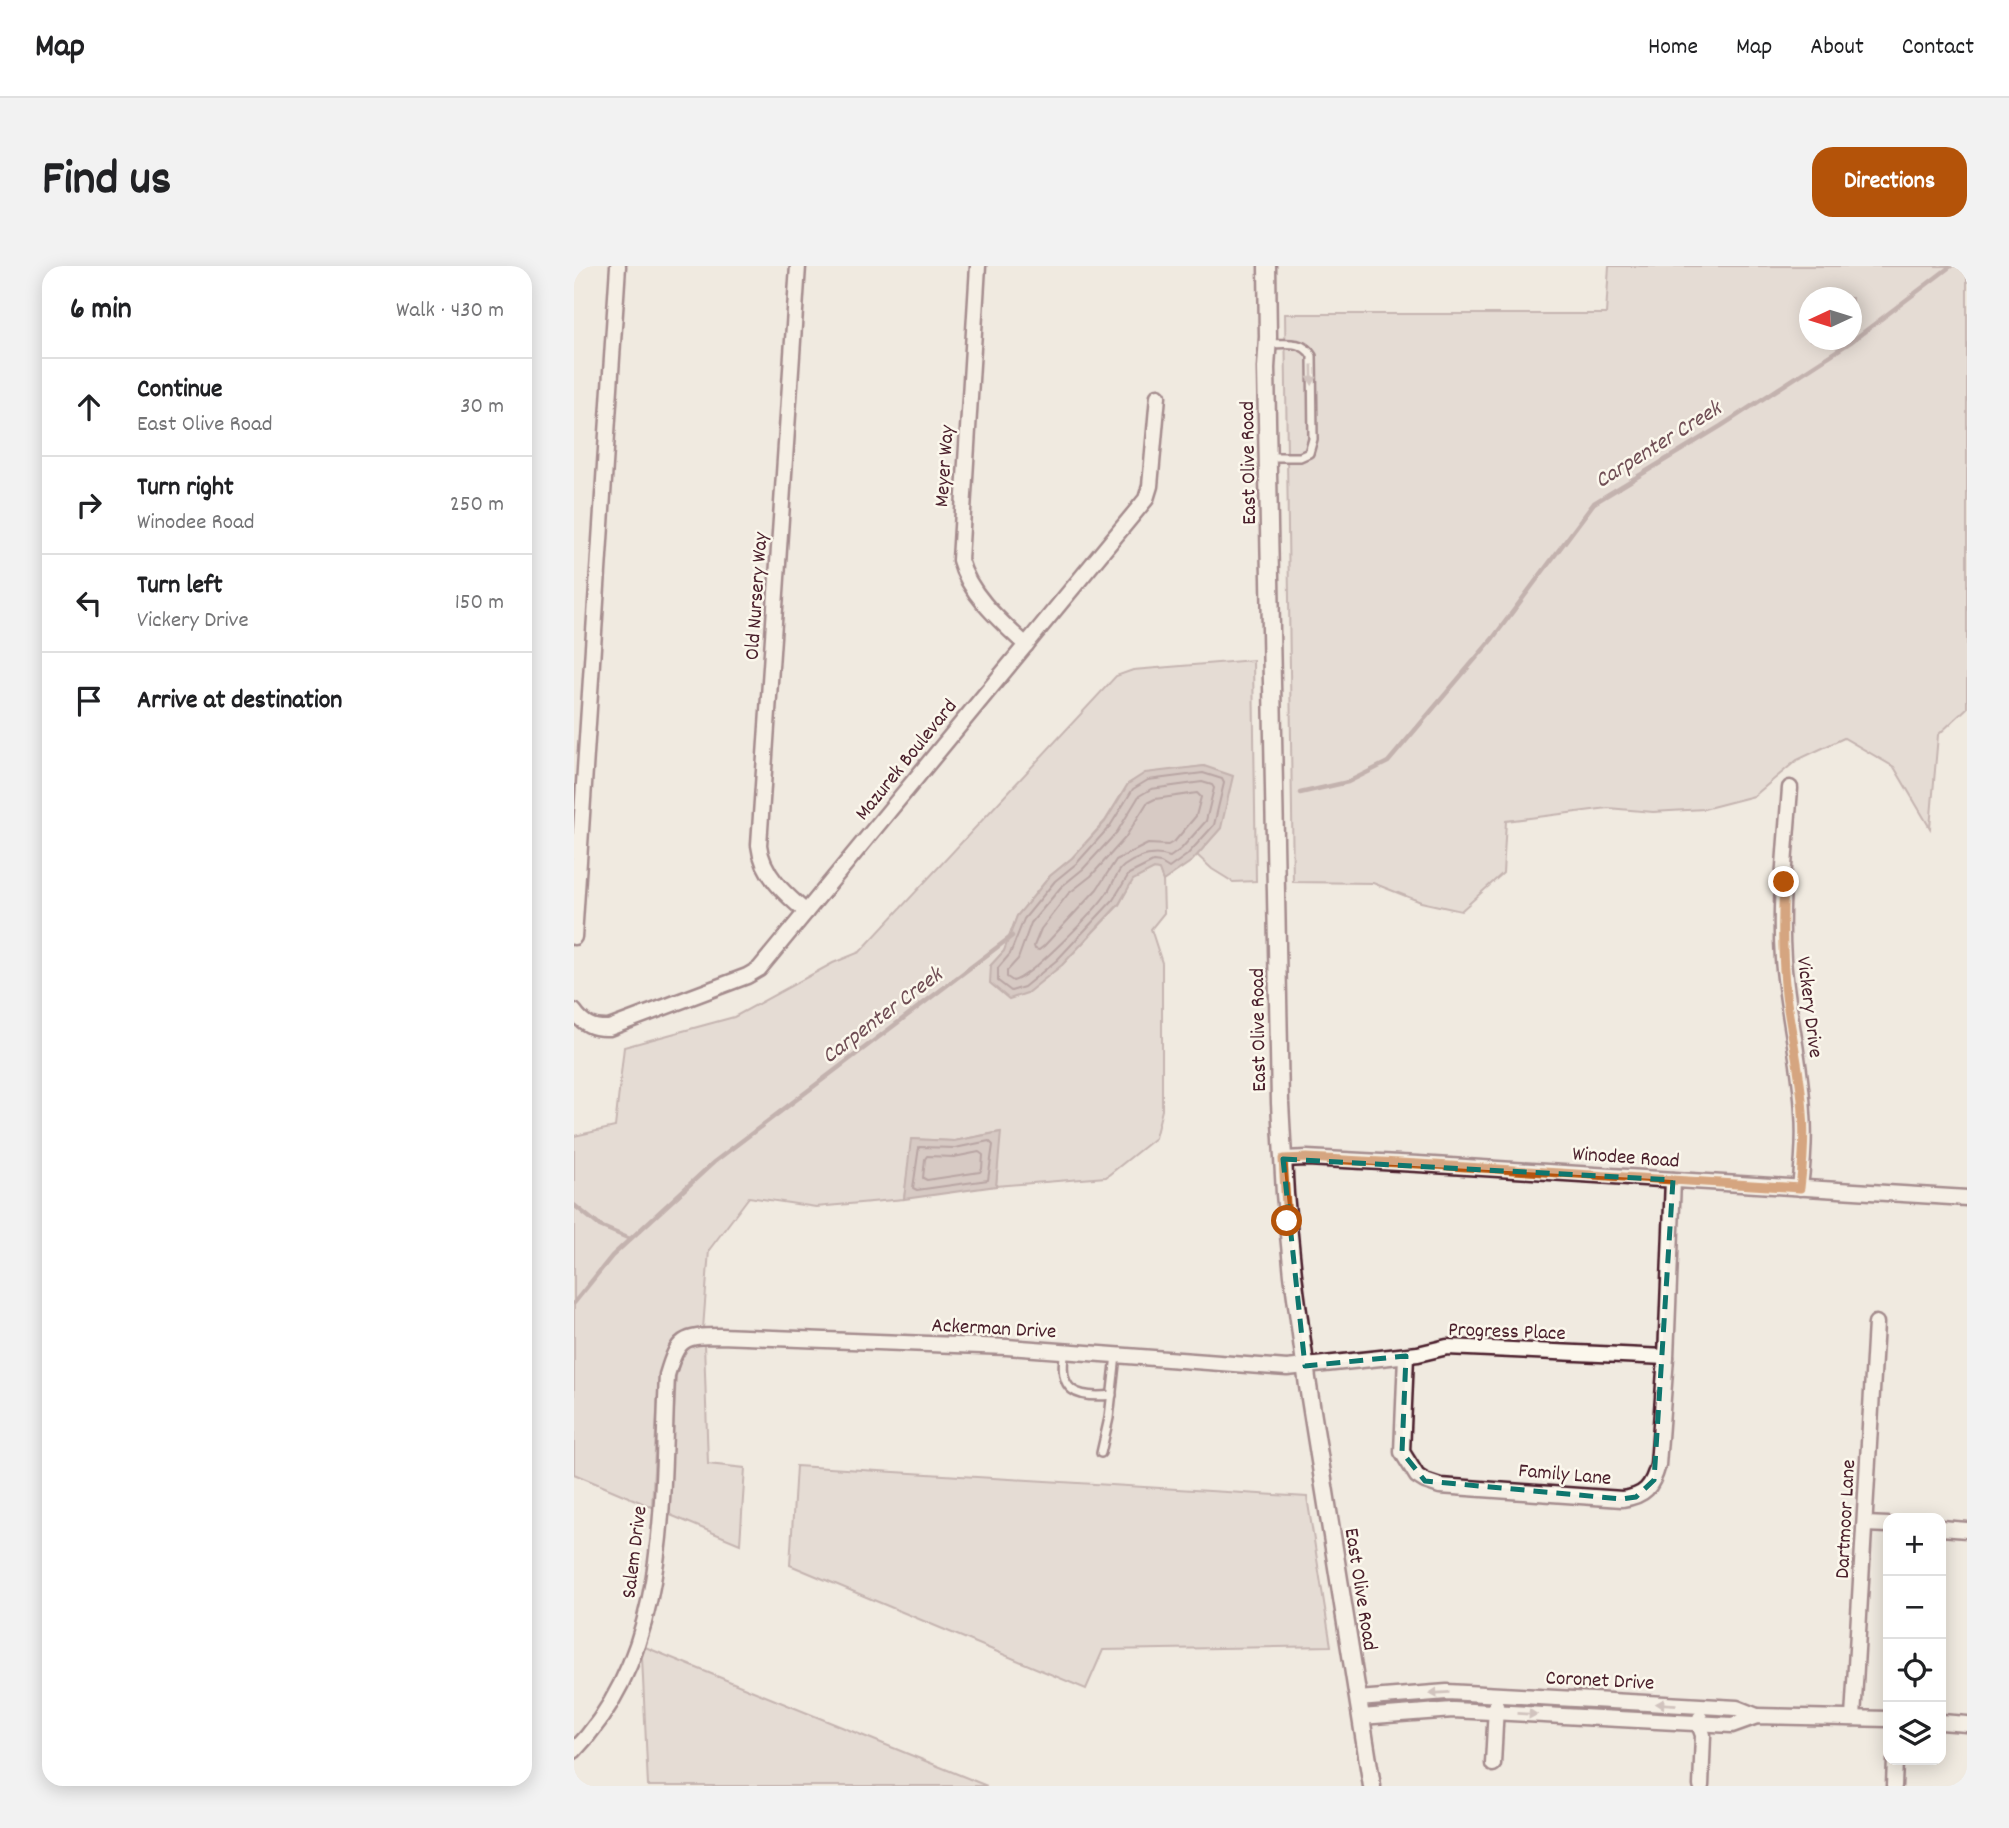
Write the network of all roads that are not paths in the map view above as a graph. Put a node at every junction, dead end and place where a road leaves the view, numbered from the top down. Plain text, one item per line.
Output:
1 (618, 266) edge
2 (798, 266) edge
3 (978, 266) edge
4 (1267, 266) edge
5 (1268, 344) junction
6 (1158, 396) dead end
7 (1268, 457) junction
8 (1026, 645) junction
9 (1790, 788) dead end
10 (806, 912) junction
11 (574, 937) edge
12 (574, 1011) edge
13 (1283, 1159) junction
14 (1673, 1180) junction
15 (1800, 1188) junction
16 (1967, 1198) edge
17 (1876, 1323) dead end
18 (682, 1342) joint
19 (1065, 1351) junction
20 (1116, 1355) junction
21 (1406, 1356) junction
22 (1666, 1357) junction
23 (1305, 1366) junction
24 (1112, 1395) junction
25 (1101, 1453) dead end
26 (1865, 1524) junction
27 (1883, 1525) edge
28 (1946, 1528) edge
29 (1967, 1530) edge
30 (1497, 1694) junction
31 (1358, 1699) junction
32 (1701, 1706) junction
33 (1495, 1712) junction
34 (1757, 1716) junction
35 (1361, 1717) junction
36 (1853, 1717) junction
37 (1883, 1719) edge
38 (1946, 1722) edge
39 (1699, 1724) junction
40 (1967, 1724) edge
41 (574, 1751) edge
42 (1493, 1764) dead end
43 (1895, 1765) edge
44 (1372, 1786) edge
45 (1701, 1786) edge
46 (1894, 1786) edge

1 - 11 street
2 - 10 street, Old Nursery Way
3 - 8 street, Meyer Way
4 - 5 street, East Olive Road
5 - 7 street, East Olive Road
5 -> 7 lane
6 - 8 street, Mazurek Boulevard
7 - 13 street, East Olive Road
8 - 10 street, Mazurek Boulevard
9 - 15 street, Vickery Drive
10 - 12 street, Mazurek Boulevard
13 - 14 street, Winodee Road
13 - 23 street, East Olive Road
14 - 15 street, Winodee Road
14 - 22 street, Family Lane
15 - 16 street, Winodee Road
17 - 26 street, Dartmoor Lane
18 - 19 street, Ackerman Drive
18 - 41 street, Salem Drive
19 - 20 street, Ackerman Drive
19 - 24 lane
20 - 23 street, Ackerman Drive
20 - 24 lane
21 - 22 street, Progress Place
21 - 22 street, Family Lane
21 - 23 street, Progress Place
23 - 31 street, East Olive Road
24 - 25 lane
26 - 27 street
26 - 36 street, Dartmoor Lane
28 - 29 street
30 -> 31 street, Coronet Drive
32 -> 30 street, Coronet Drive
30 - 33 street
31 - 35 street, East Olive Road
32 - 34 street, Coronet Drive
32 - 39 street
33 - 35 street, Coronet Drive
33 -> 39 street, Coronet Drive
33 - 42 street
34 - 36 street, Coronet Drive
34 - 39 street, Coronet Drive
35 - 44 street, East Olive Road
36 - 37 street, Coronet Drive
38 - 40 street
39 - 45 street
43 - 46 street

